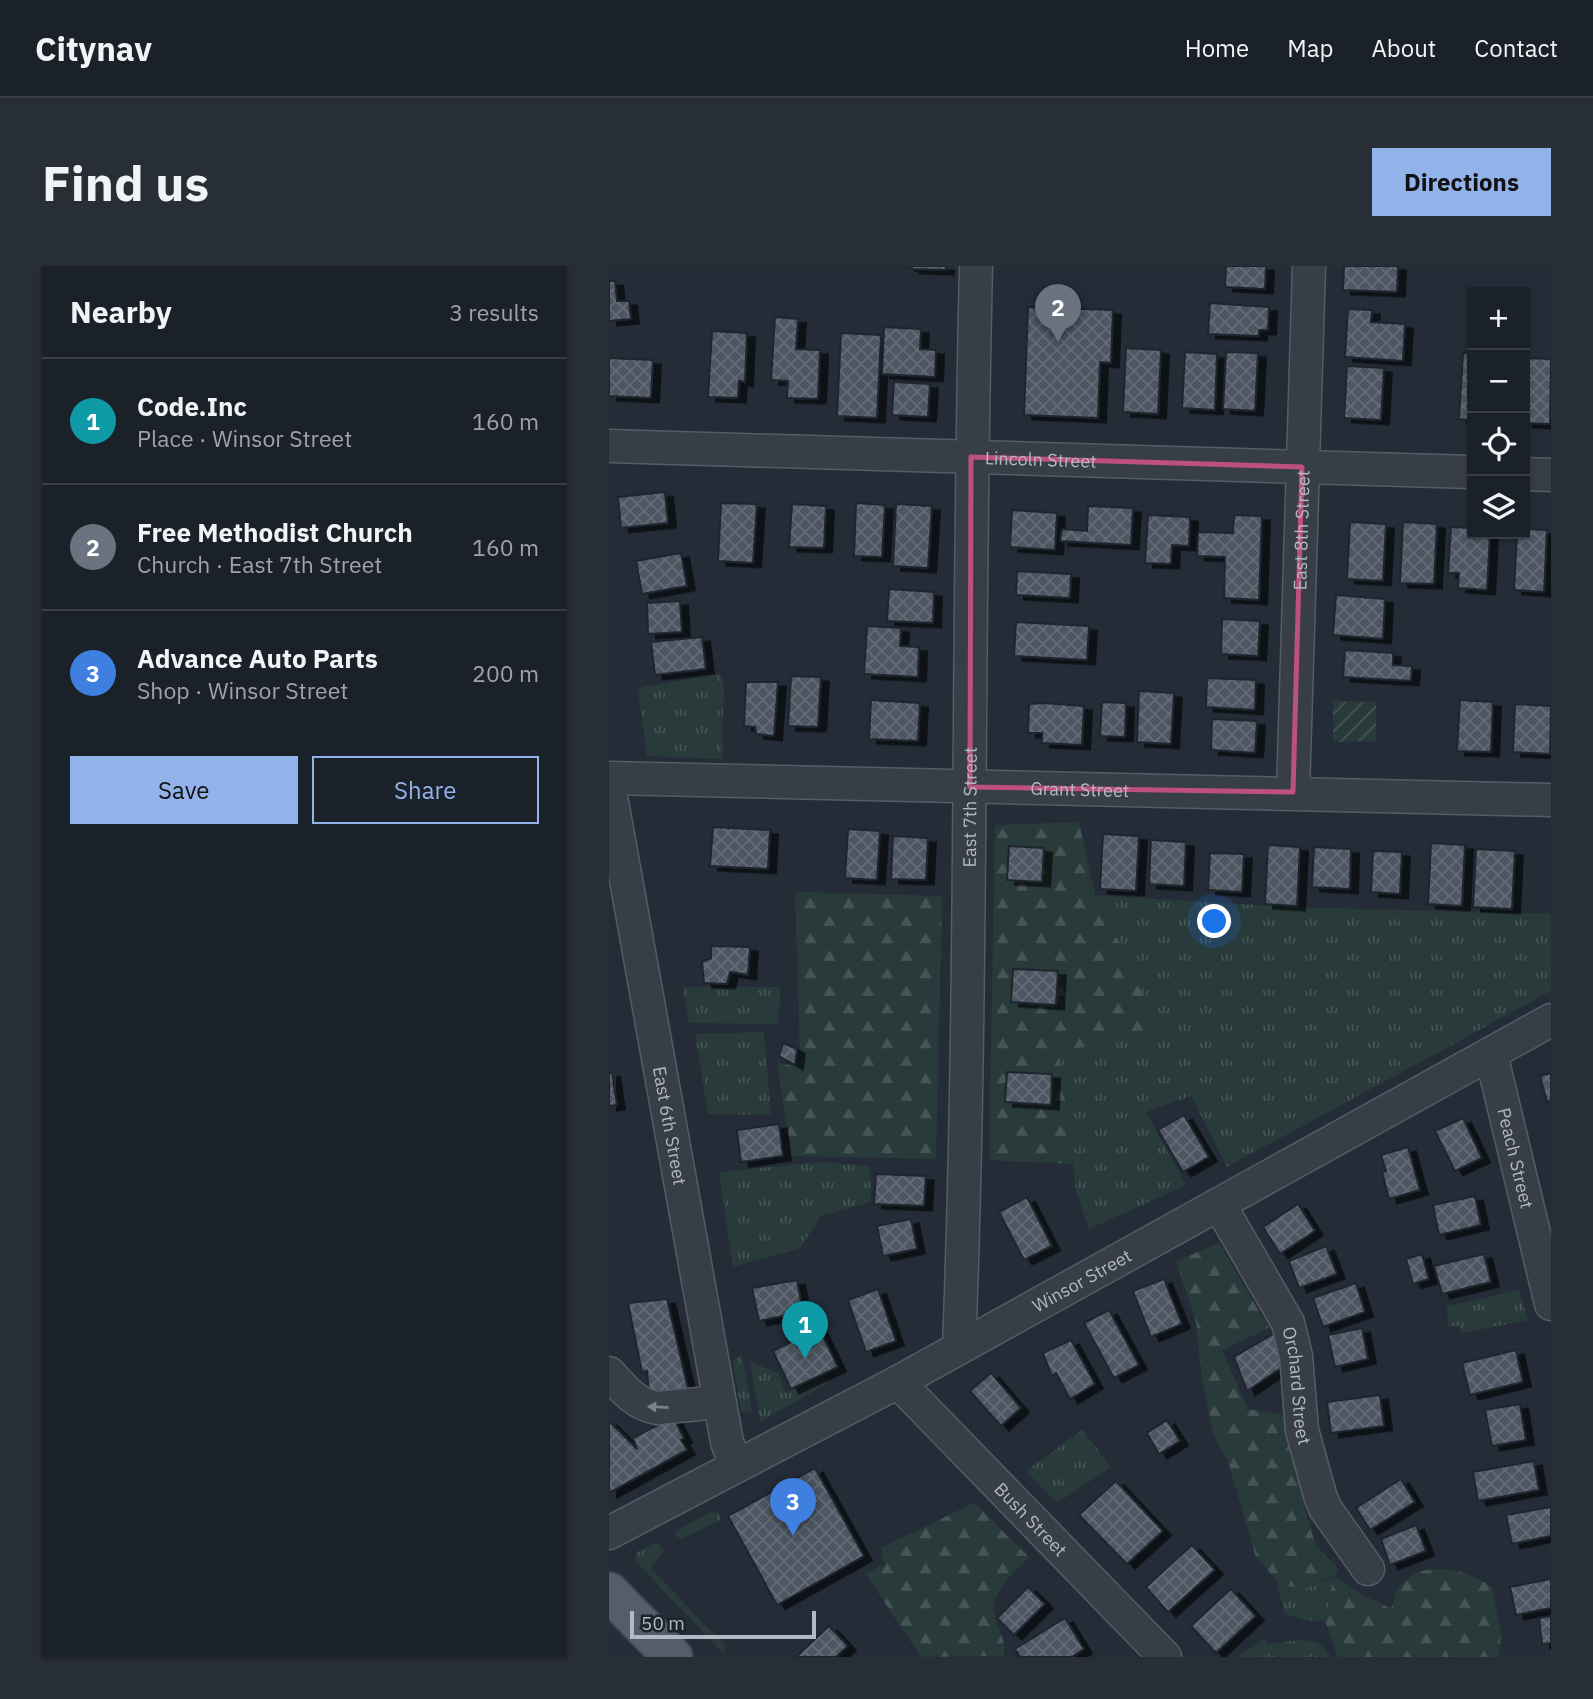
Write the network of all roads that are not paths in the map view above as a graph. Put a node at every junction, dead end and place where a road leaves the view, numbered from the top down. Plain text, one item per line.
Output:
1 (976, 266) edge
2 (1309, 266) edge
3 (609, 446) edge
4 (971, 457) junction
5 (1302, 467) junction
6 (1467, 472) edge
7 (1530, 474) edge
8 (1551, 475) edge
9 (609, 778) edge
10 (609, 785) edge
11 (970, 787) junction
12 (1293, 792) junction
13 (1551, 800) edge
14 (1551, 1020) edge
15 (1491, 1054) junction
16 (1219, 1204) junction
17 (1551, 1304) edge
18 (958, 1348) junction
19 (609, 1373) edge
20 (898, 1382) junction
21 (719, 1402) junction
22 (736, 1466) junction
23 (609, 1533) edge
24 (1368, 1569) dead end
25 (609, 1591) edge
26 (673, 1657) edge
27 (1165, 1657) edge

1 - 4 street, East 7th Street
2 - 5 street, East 8th Street
3 - 4 street, Lincoln Street
4 - 5 street, Lincoln Street
4 - 11 street, East 7th Street
5 - 6 street, Lincoln Street
5 - 12 street, East 8th Street
7 - 8 street
9 - 11 street, Grant Street
10 - 21 street, East 6th Street
11 - 12 street, Grant Street
11 - 18 street, East 7th Street
12 - 13 street, Grant Street
14 - 15 street, Winsor Street
15 - 16 street, Winsor Street
15 - 17 street, Peach Street
16 - 18 street, Winsor Street
16 - 24 street, Orchard Street
18 - 20 street, Winsor Street
21 -> 19 street
20 - 22 street, Winsor Street
20 - 27 street, Bush Street
21 - 22 street, East 6th Street
22 - 23 street, Winsor Street
25 - 26 main road

